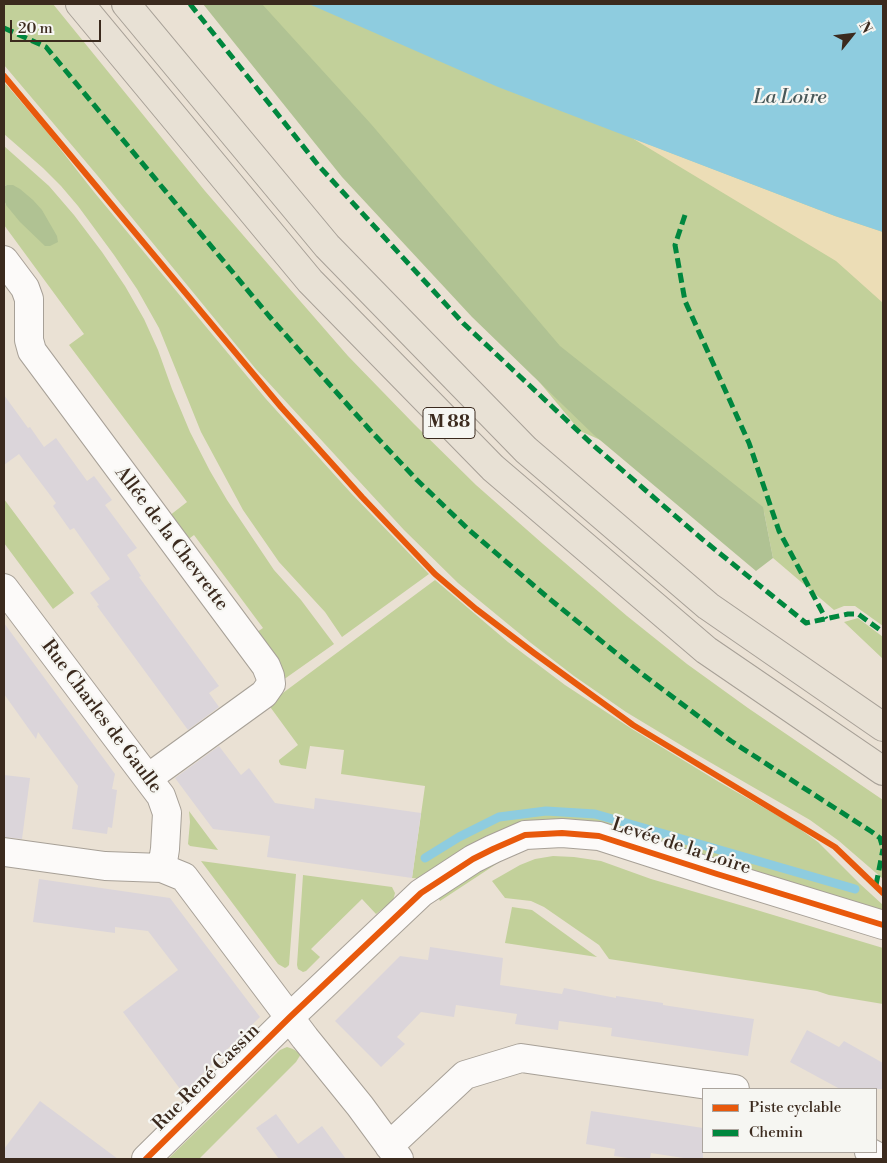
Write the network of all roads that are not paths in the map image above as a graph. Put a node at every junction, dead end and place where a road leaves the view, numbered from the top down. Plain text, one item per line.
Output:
1 (80, 4) edge
2 (126, 4) edge
3 (4, 260) edge
4 (4, 588) edge
5 (883, 728) edge
6 (883, 771) edge
7 (148, 778) junction
8 (4, 852) edge
9 (162, 868) junction
10 (883, 925) edge
11 (290, 1017) junction
12 (728, 1088) edge
13 (394, 1152) edge
14 (146, 1159) edge

1 - 6 highway, M 88
2 - 5 highway, M 88
3 - 7 street, Allée de la Chevrette
4 - 7 street, Rue Charles de Gaulle
7 - 9 street, Rue Charles de Gaulle
8 - 9 street
9 - 11 street
10 - 11 street, Levée de la Loire
11 - 13 street
11 - 14 street, Rue René Cassin
12 - 13 street

